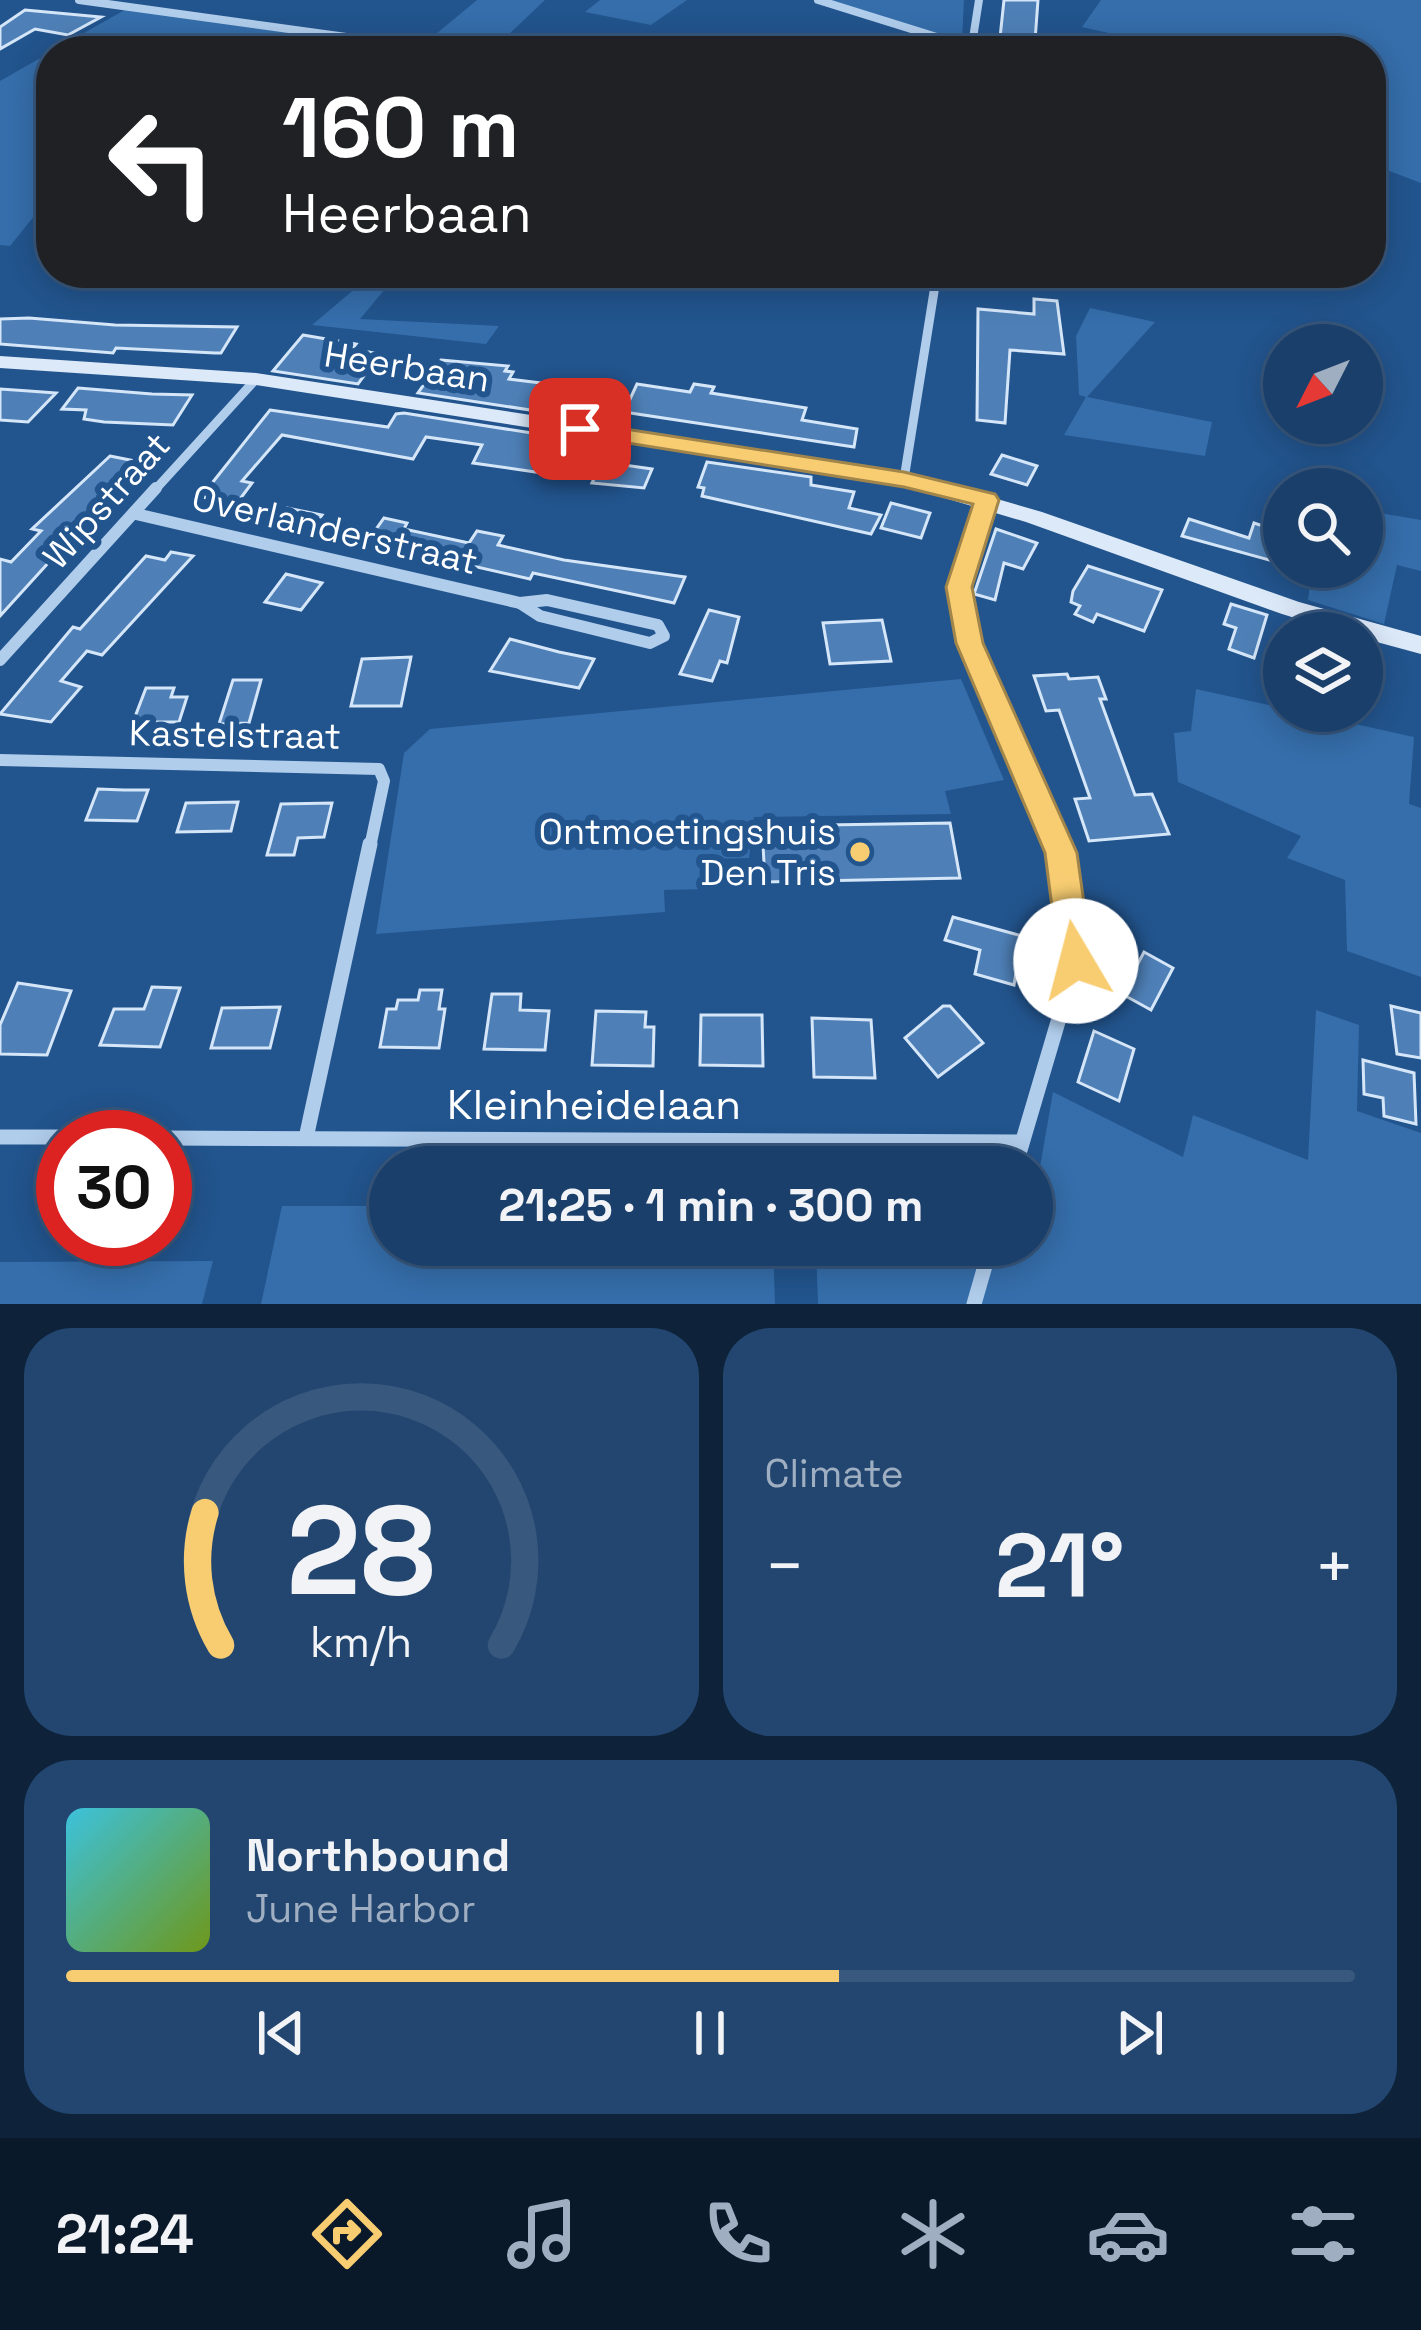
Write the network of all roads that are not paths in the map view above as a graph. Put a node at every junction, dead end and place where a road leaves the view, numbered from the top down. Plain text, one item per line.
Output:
1 (79, 0) edge
2 (165, 0) edge
3 (818, 0) edge
4 (979, 0) edge
5 (152, 8) junction
6 (345, 36) edge
7 (931, 36) edge
8 (974, 36) edge
9 (935, 288) edge
10 (0, 362) edge
11 (256, 379) junction
12 (904, 479) junction
13 (987, 500) junction
14 (136, 514) junction
15 (520, 603) junction
16 (1421, 645) edge
17 (0, 661) edge
18 (0, 760) edge
19 (0, 1137) edge
20 (36, 1137) edge
21 (192, 1138) edge
22 (306, 1138) junction
23 (1022, 1142) junction
24 (1021, 1146) edge
25 (985, 1266) edge
26 (974, 1304) edge

1 - 5 street
2 - 5 street
3 - 7 street
4 - 8 street
5 - 6 street
9 - 12 street
10 - 11 street, Heerbaan
11 - 12 street, Heerbaan
11 - 14 street, Wipstraat
12 - 13 street, Heerbaan
13 - 16 street, Heerbaan
13 - 23 street
14 - 15 street, Overlanderstraat
14 - 17 street, Wipstraat
15 - 15 street, Overlanderstraat
18 - 22 street, Kastelstraat
19 - 20 street
21 - 22 street, Kleinheidelaan
22 - 23 street, Kleinheidelaan
23 - 24 street
25 - 26 street

